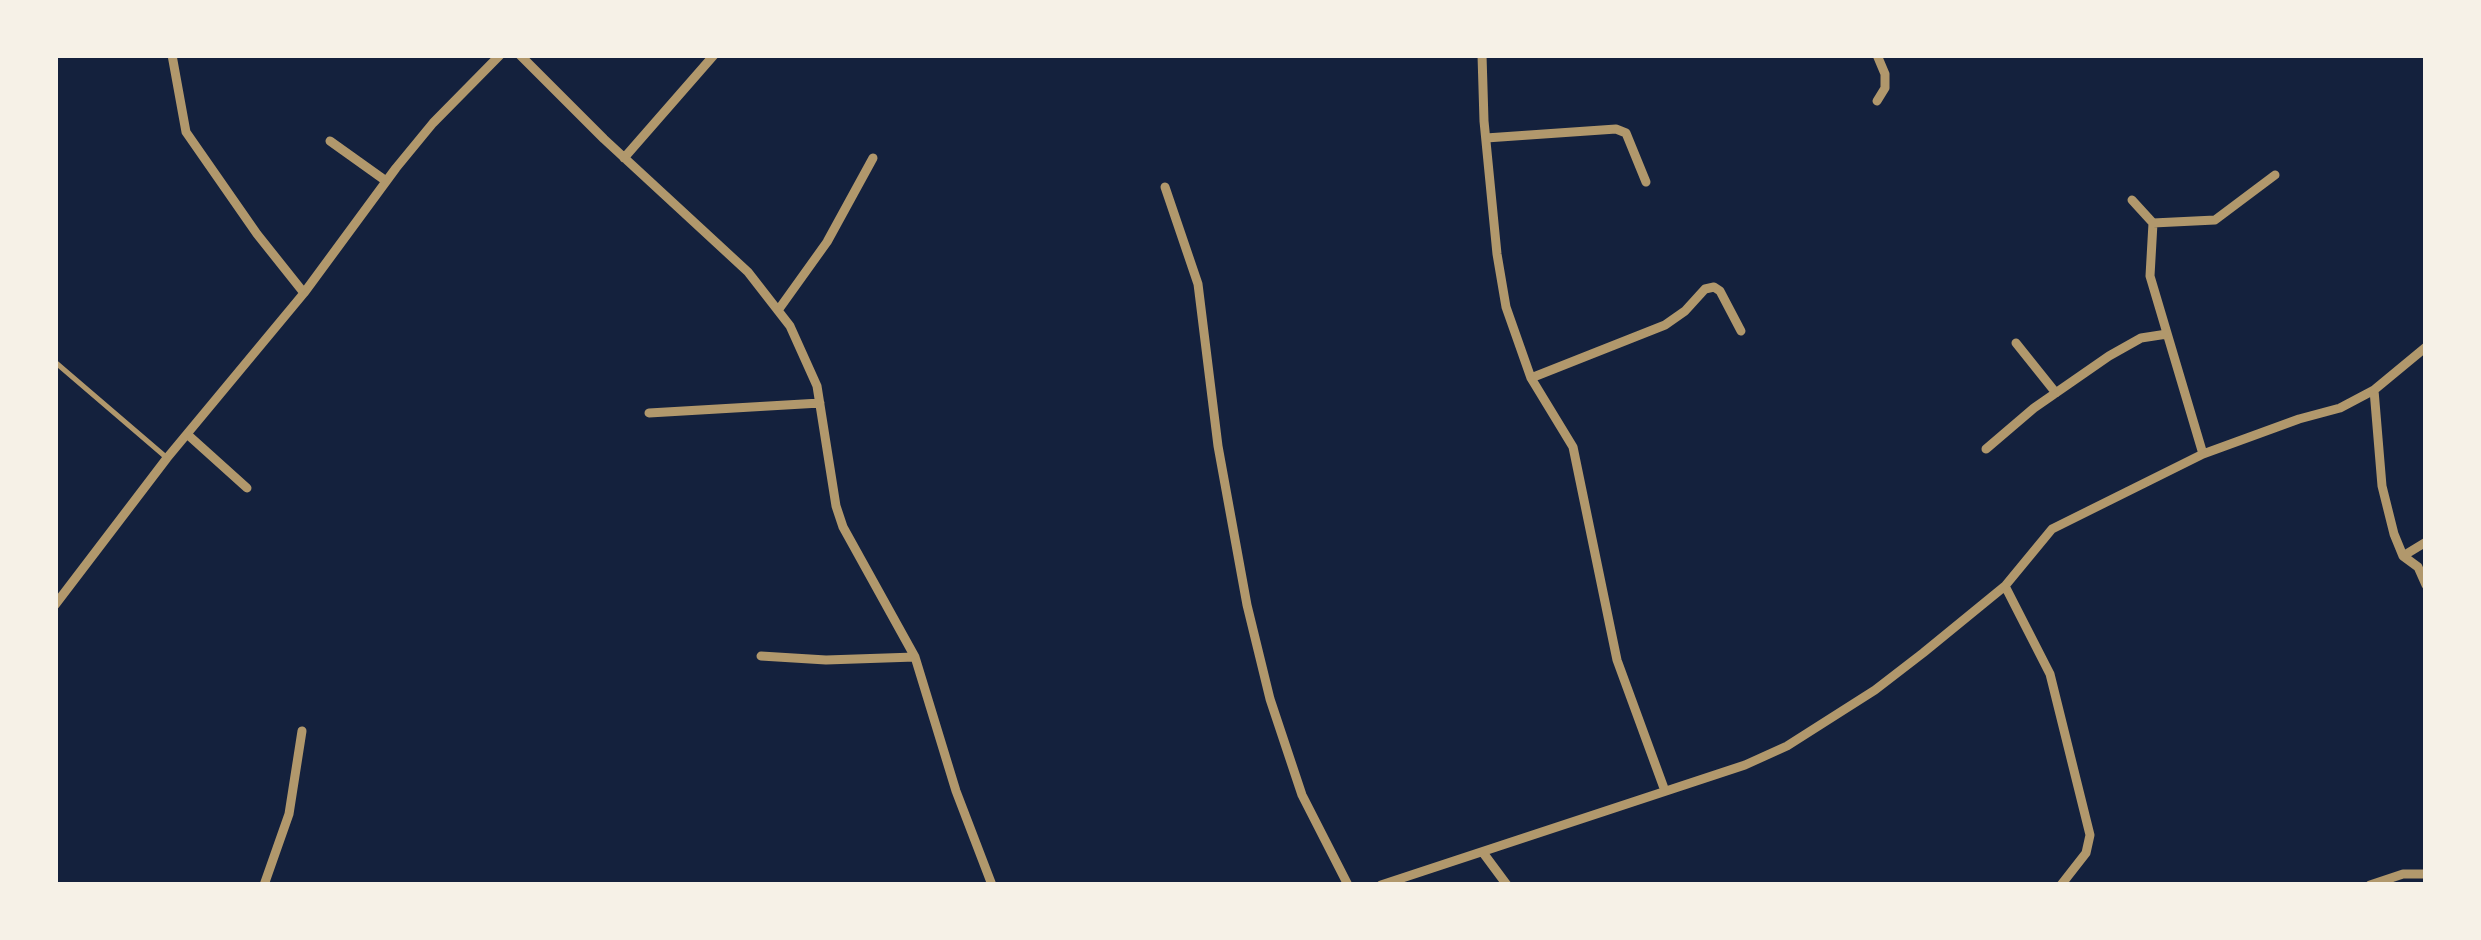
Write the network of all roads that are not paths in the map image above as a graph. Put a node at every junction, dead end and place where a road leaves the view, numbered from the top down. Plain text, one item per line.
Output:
1 (172, 55) edge
2 (500, 55) edge
3 (520, 55) edge
4 (714, 55) edge
5 (1482, 55) edge
6 (1877, 55) edge
7 (1877, 101) dead end
8 (1486, 138) junction
9 (330, 140) dead end
10 (624, 158) junction
11 (873, 158) dead end
12 (2275, 175) dead end
13 (386, 181) junction
14 (1646, 182) dead end
15 (1165, 187) dead end
16 (2132, 200) dead end
17 (2153, 222) junction
18 (304, 292) junction
19 (779, 309) junction
20 (1740, 330) dead end
21 (2167, 334) junction
22 (2016, 342) dead end
23 (2426, 347) edge
24 (55, 362) edge
25 (1531, 378) junction
26 (2374, 390) junction
27 (2056, 393) junction
28 (820, 403) junction
29 (649, 414) dead end
30 (187, 434) junction
31 (1986, 449) dead end
32 (2202, 454) junction
33 (168, 458) junction
34 (247, 488) dead end
35 (2426, 542) edge
36 (2402, 556) junction
37 (2426, 584) edge
38 (2005, 586) junction
39 (55, 605) edge
40 (760, 656) dead end
41 (915, 657) junction
42 (302, 731) dead end
43 (1665, 792) junction
44 (1484, 854) junction
45 (2426, 874) edge
46 (264, 885) edge
47 (992, 885) edge
48 (1348, 885) edge
49 (1382, 885) edge
50 (1506, 885) edge
51 (2061, 885) edge
52 (2370, 885) edge

1 - 18 street
2 - 13 street
3 - 10 street
4 - 10 street
5 - 8 street
6 - 7 street
8 - 14 street
8 - 25 street
9 - 13 street
10 - 19 street
11 - 19 street
12 - 17 street
13 - 18 street
15 - 48 street
16 - 17 street
17 - 21 street
18 - 30 street
19 - 28 street
20 - 25 street
21 - 27 street
21 - 32 street
22 - 27 street
23 - 26 street
24 - 33 lane
25 - 43 street
26 - 32 street
26 - 36 street
27 - 31 street
28 - 29 street
28 - 41 street
30 - 33 street
30 - 34 street
32 - 38 street
33 - 39 street
35 - 36 street
36 - 37 street
38 - 43 street
38 - 51 street
40 - 41 street
41 - 47 street
42 - 46 street
43 - 44 street
44 - 49 street
44 - 50 street
45 - 52 street

